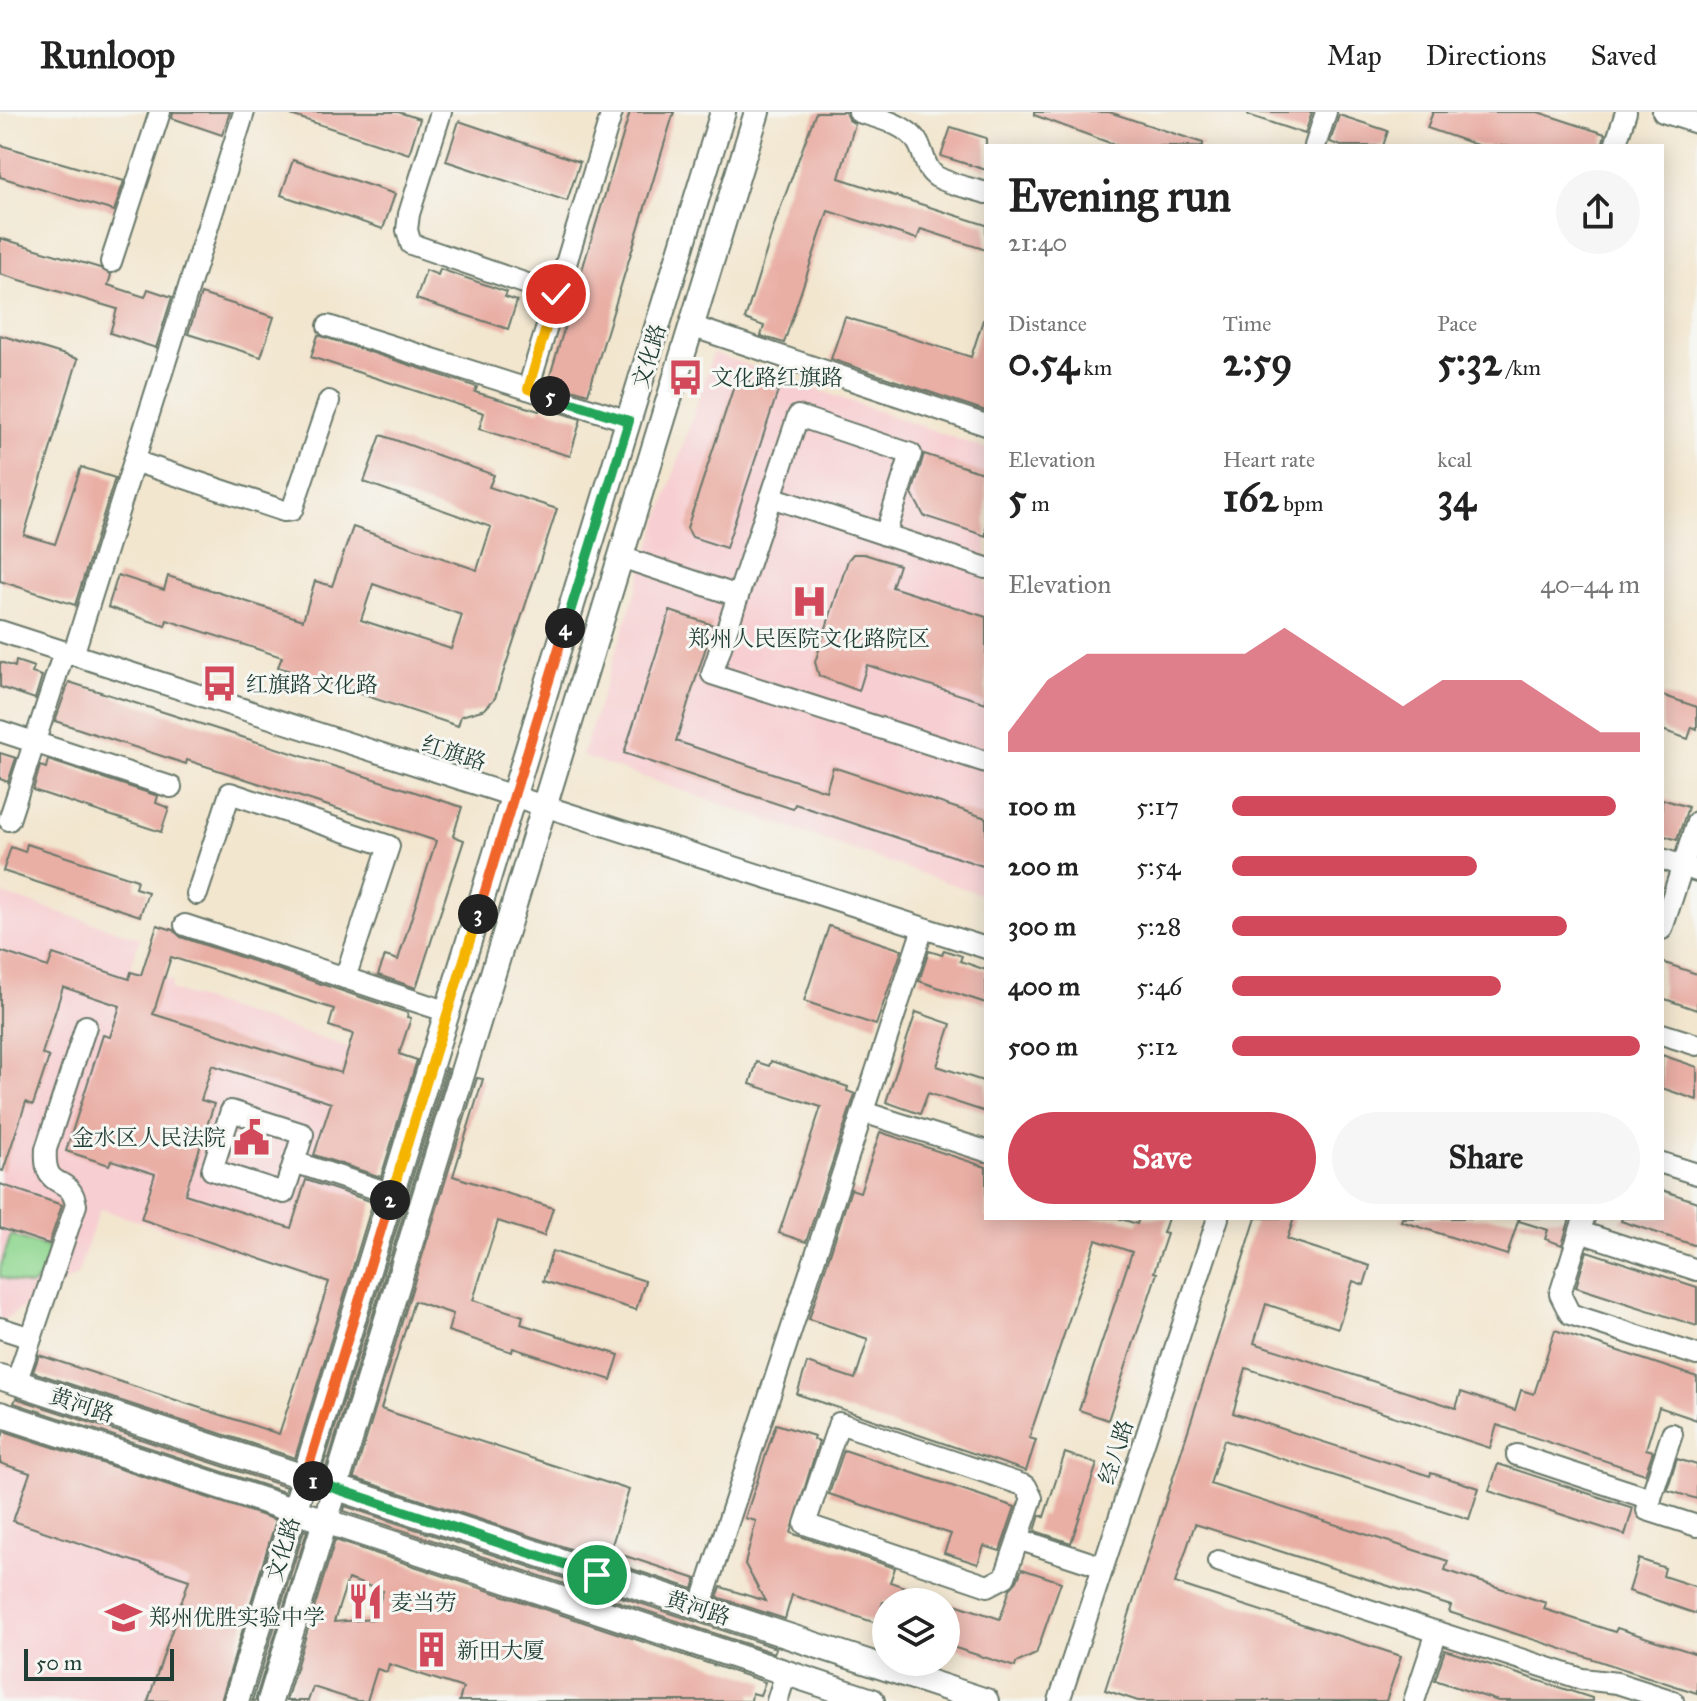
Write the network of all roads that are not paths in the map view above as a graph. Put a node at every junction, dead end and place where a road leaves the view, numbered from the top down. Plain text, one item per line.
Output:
1 (160, 112) edge
2 (244, 112) edge
3 (441, 112) edge
4 (612, 112) edge
5 (723, 112) edge
6 (757, 112) edge
7 (859, 112) edge
8 (1326, 112) edge
9 (1626, 112) edge
10 (1663, 112) edge
11 (1697, 123) edge
12 (1316, 144) edge
13 (1616, 144) edge
14 (984, 192) edge
15 (111, 262) dead end
16 (556, 294) junction
17 (328, 326) dead end
18 (691, 326) junction
19 (528, 389) junction
20 (329, 401) dead end
21 (629, 421) junction
22 (984, 424) edge
23 (134, 461) junction
24 (771, 497) junction
25 (885, 535) junction
26 (621, 557) junction
27 (984, 567) edge
28 (738, 596) junction
29 (0, 631) edge
30 (69, 653) junction
31 (0, 731) edge
32 (35, 742) junction
33 (984, 761) edge
34 (171, 787) dead end
35 (513, 798) junction
36 (544, 807) junction
37 (9, 820) dead end
38 (1697, 822) edge
39 (1664, 860) edge
40 (1690, 868) edge
41 (197, 894) dead end
42 (185, 925) dead end
43 (1664, 925) edge
44 (923, 928) junction
45 (984, 947) edge
46 (345, 978) junction
47 (448, 1012) junction
48 (86, 1026) dead end
49 (1664, 1035) edge
50 (1697, 1045) edge
51 (863, 1112) junction
52 (984, 1150) edge
53 (294, 1162) junction
54 (1664, 1164) edge
55 (1697, 1174) edge
56 (392, 1194) junction
57 (1217, 1220) edge
58 (1582, 1225) edge
59 (1697, 1270) edge
60 (0, 1328) edge
61 (31, 1338) junction
62 (1697, 1355) edge
63 (8, 1380) edge
64 (0, 1414) edge
65 (1672, 1434) dead end
66 (1517, 1455) dead end
67 (305, 1478) junction
68 (336, 1488) junction
69 (1651, 1499) junction
70 (295, 1511) junction
71 (325, 1521) junction
72 (1697, 1526) edge
73 (1018, 1539) junction
74 (1218, 1561) dead end
75 (1103, 1567) junction
76 (700, 1608) junction
77 (1437, 1632) junction
78 (786, 1673) junction
79 (236, 1701) edge
80 (270, 1701) edge
81 (777, 1701) edge
82 (872, 1701) edge
83 (986, 1701) edge
84 (1059, 1701) edge
85 (1414, 1701) edge
86 (1673, 1701) edge

1 - 15 street
2 - 23 street
3 - 16 street
4 - 16 street
5 - 21 main road, 文化路
6 - 18 main road, 文化路
7 - 14 street
8 - 12 street
9 - 13 street
10 - 11 street
16 - 19 street
17 - 19 street
18 - 22 street
18 - 26 main road, 文化路
19 - 21 street
20 - 23 street
21 - 35 main road, 文化路
23 - 30 street
24 - 25 street
24 - 25 street
24 - 28 street
25 - 27 street
26 - 28 street
26 - 36 main road, 文化路
28 - 33 street
29 - 30 street, 红旗路
30 - 32 street
30 - 35 street, 红旗路
31 - 32 street
32 - 34 street
32 - 37 street
35 - 36 street, 红旗路
35 - 47 main road, 文化路
36 - 44 street, 红旗路
36 - 68 main road, 文化路
38 - 40 street
39 - 40 street
40 - 43 street
41 - 46 street
42 - 46 street
44 - 45 street, 红旗路
44 - 51 street
46 - 47 street
47 - 56 main road, 文化路
48 - 61 street
49 - 50 street
51 - 52 street
51 - 76 street
53 - 53 street
53 - 56 street
54 - 55 street
56 - 67 main road, 文化路
57 - 75 street, 经八路
58 - 59 street
58 - 62 street
60 - 61 street
61 - 63 street
63 - 67 main road, 黄河路
64 - 70 main road, 黄河路
65 - 69 street
66 - 69 street
67 - 68 main road, 黄河路
67 - 70 main road, 文化路
68 - 71 main road, 文化路
68 - 76 main road, 黄河路
69 - 72 street
70 - 71 main road, 黄河路
70 - 79 main road, 文化路
71 - 78 main road, 黄河路
71 - 80 main road, 文化路
73 - 73 street
73 - 75 street
74 - 77 street
75 - 84 street, 经八路
76 - 83 main road, 黄河路
77 - 85 street
77 - 86 street
78 - 81 street
78 - 82 main road, 黄河路

